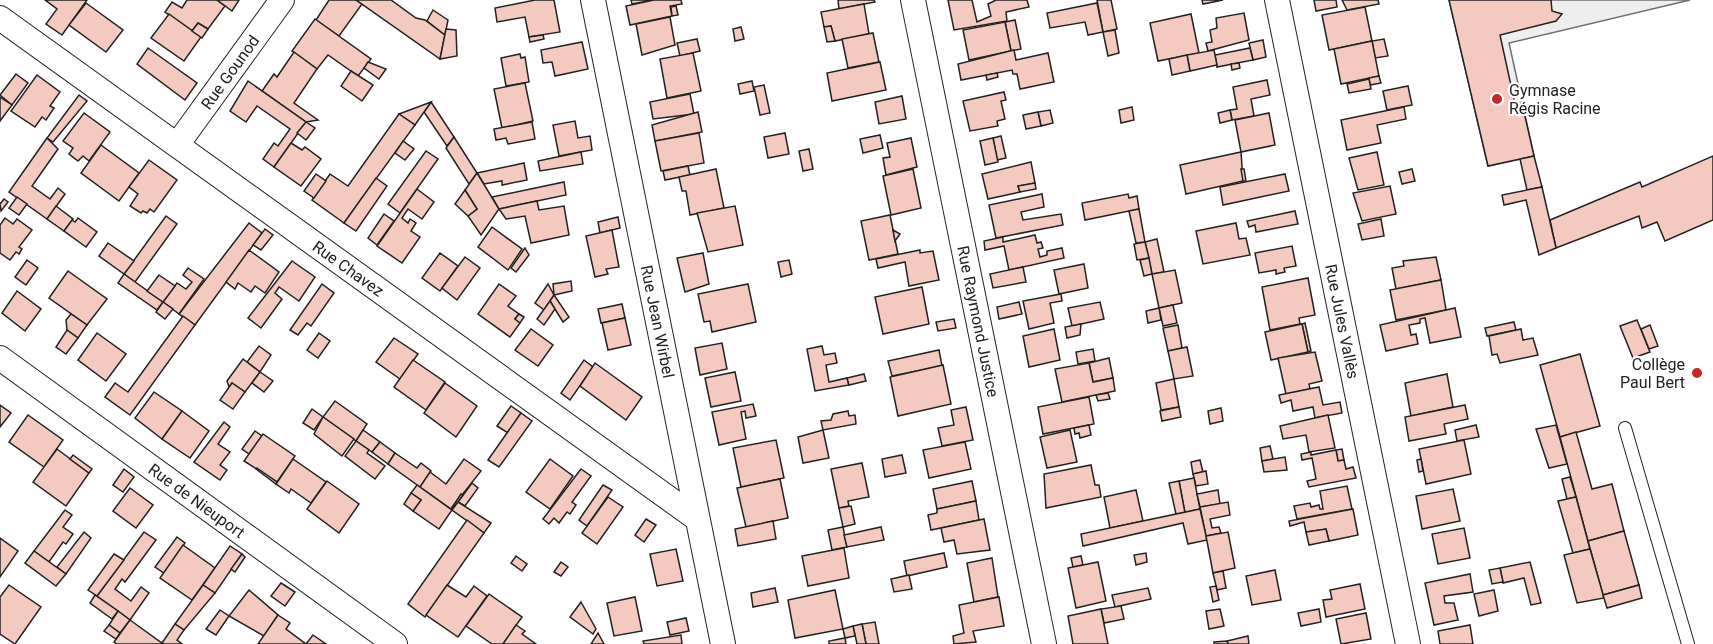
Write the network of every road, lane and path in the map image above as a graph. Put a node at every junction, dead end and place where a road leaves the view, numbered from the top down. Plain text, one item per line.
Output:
1 (282, 0) edge
2 (593, 0) edge
3 (913, 0) edge
4 (1277, 0) edge
5 (0, 18) edge
6 (177, 145) junction
7 (0, 358) edge
8 (1625, 428) dead end
9 (696, 518) junction
10 (395, 644) edge
11 (723, 644) edge
12 (1044, 644) edge
13 (1408, 644) edge
14 (1688, 644) edge

1 - 6 street, Rue Gounod
2 - 9 street, Rue Jean Wirbel
3 - 12 street, Rue Raymond Justice
4 - 13 street, Rue Jules Vallès
5 - 6 street, Rue Chavez
6 - 9 street, Rue Chavez
7 - 10 street, Rue de Nieuport
8 - 14 lane
9 - 11 street, Rue Jean Wirbel

